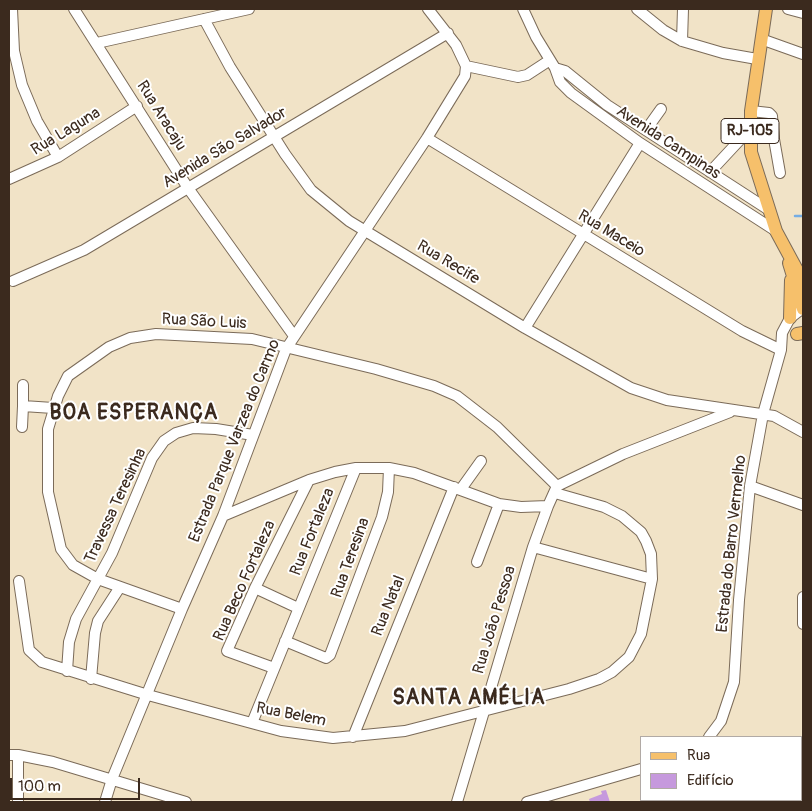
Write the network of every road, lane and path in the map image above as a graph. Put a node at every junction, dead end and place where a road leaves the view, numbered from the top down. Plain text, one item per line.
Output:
1 (12, 9) edge
2 (74, 9) edge
3 (249, 9) edge
4 (429, 9) edge
5 (523, 9) edge
6 (637, 9) edge
7 (683, 9) edge
8 (766, 9) edge
9 (788, 9) edge
10 (803, 13) edge
11 (204, 19) junction
12 (448, 33) junction
13 (761, 39) junction
14 (682, 40) junction
15 (97, 43) junction
16 (803, 54) edge
17 (757, 59) junction
18 (552, 64) junction
19 (466, 66) junction
20 (137, 106) junction
21 (661, 109) dead end
22 (751, 112) junction
23 (646, 130) junction
24 (750, 130) junction
25 (273, 136) junction
26 (427, 138) junction
27 (640, 143) junction
28 (58, 157) junction
29 (710, 172) junction
30 (780, 173) dead end
31 (9, 179) edge
32 (188, 188) junction
33 (769, 210) junction
34 (365, 231) junction
35 (776, 231) junction
36 (584, 236) junction
37 (786, 248) junction
38 (791, 275) junction
39 (13, 281) dead end
40 (803, 281) edge
41 (803, 308) edge
42 (790, 318) junction
43 (525, 328) junction
44 (801, 332) edge
45 (294, 336) junction
46 (286, 349) junction
47 (781, 350) junction
48 (23, 385) dead end
49 (23, 406) junction
50 (53, 408) junction
51 (731, 412) junction
52 (763, 414) junction
53 (22, 427) dead end
54 (803, 432) edge
55 (253, 436) junction
56 (481, 461) dead end
57 (356, 468) junction
58 (389, 468) junction
59 (309, 480) junction
60 (750, 486) junction
61 (458, 488) junction
62 (556, 490) junction
63 (500, 504) junction
64 (803, 505) edge
65 (548, 506) junction
66 (223, 516) junction
67 (533, 547) junction
68 (477, 562) dead end
69 (98, 579) junction
70 (652, 579) junction
71 (19, 582) dead end
72 (120, 587) junction
73 (255, 588) junction
74 (803, 597) edge
75 (298, 608) junction
76 (182, 609) junction
77 (803, 624) edge
78 (285, 641) junction
79 (274, 668) junction
80 (67, 671) junction
81 (91, 678) junction
82 (148, 695) junction
83 (483, 710) junction
84 (252, 723) junction
85 (710, 736) edge
86 (352, 737) junction
87 (13, 755) edge
88 (640, 769) edge
89 (112, 779) junction
90 (18, 802) edge
91 (106, 802) edge
92 (186, 802) edge
93 (457, 802) edge
94 (527, 802) edge

1 - 28 street
2 - 15 street, Rua Aracaju
3 - 11 street
4 - 12 street
5 - 18 street, Avenida Campinas
6 - 14 street
7 - 14 street
8 - 13 main road, RJ-105
9 - 10 street
11 - 15 street
11 - 25 street, Rua Recife
12 - 19 street
12 - 25 street, Avenida São Salvador
13 - 16 street
13 - 17 main road, RJ-105
14 - 17 street
15 - 20 street, Rua Aracaju
17 - 22 main road, RJ-105
18 - 19 street
18 - 23 street, Avenida Campinas
18 - 27 street, Avenida Campinas
19 - 26 street, Estrada Parque Varzea do Carmo
20 - 28 street, Rua Laguna
20 - 32 street, Rua Aracaju
21 - 23 street
22 - 24 main road, RJ-105
22 - 30 street
23 - 29 street, Avenida Campinas
24 - 29 street
24 - 33 main road, RJ-105
25 - 32 street, Avenida São Salvador
25 - 34 street, Rua Recife
26 - 34 street, Estrada Parque Varzea do Carmo
26 - 36 street, Rua Maceio
27 - 35 street, Avenida Campinas
27 - 36 street
28 - 31 street, Rua Laguna
29 - 33 street, Avenida Campinas
32 - 39 street, Avenida São Salvador
32 - 45 street, Rua Aracaju
33 - 35 main road, RJ-105
34 - 43 street, Rua Recife
34 - 45 street, Estrada Parque Varzea do Carmo
35 - 37 main road, RJ-105
36 - 43 street
36 - 47 street, Rua Maceio
37 - 38 main road, RJ-105
37 - 40 main road, RJ-105
38 - 41 main road, RJ-105
38 - 42 main road
41 - 42 street, Estrada do Barro Vermelho
42 - 47 street, Estrada do Barro Vermelho
43 - 51 street, Rua Recife
44 - 47 street, Estrada do Barro Vermelho
45 - 46 street, Estrada Parque Varzea do Carmo
46 - 50 street, Rua São Luis
46 - 55 street, Estrada Parque Varzea do Carmo
46 - 62 street, Rua São Luis
47 - 52 street, Estrada do Barro Vermelho
48 - 49 street
49 - 50 street
49 - 53 street
50 - 69 street, Rua São Luis
51 - 52 street, Rua Recife
51 - 62 street
52 - 54 street, Rua Recife
52 - 60 street, Estrada do Barro Vermelho
55 - 66 street, Estrada Parque Varzea do Carmo
55 - 69 street, Travessa Teresinha
56 - 61 street, Rua Natal
57 - 58 street
57 - 59 street
57 - 75 street, Rua Fortaleza
58 - 61 street
58 - 78 street, Rua Teresina
59 - 66 street
59 - 73 street, Rua Beco Fortaleza
60 - 64 street
60 - 85 street, Estrada do Barro Vermelho
61 - 63 street
61 - 86 street, Rua Natal
62 - 65 street
62 - 70 street, Rua Belem
63 - 65 street
63 - 68 street
65 - 67 street, Rua João Pessoa
66 - 76 street, Estrada Parque Varzea do Carmo
67 - 70 street
67 - 83 street, Rua João Pessoa
69 - 72 street, Rua São Luis
69 - 80 street, Travessa Teresinha
70 - 83 street, Rua Belem
71 - 80 street, Rua Belem
72 - 76 street, Rua São Luis
72 - 81 street
73 - 75 street
73 - 79 street, Rua Beco Fortaleza
74 - 77 street
75 - 78 street, Rua Fortaleza
76 - 82 street, Estrada Parque Varzea do Carmo
78 - 79 street, Rua Fortaleza
79 - 84 street, Rua Fortaleza
80 - 81 street, Rua Belem
81 - 82 street, Rua Belem
82 - 84 street, Rua Belem
82 - 89 street, Estrada Parque Varzea do Carmo
83 - 86 street, Rua Belem
83 - 93 street, Rua João Pessoa
84 - 86 street, Rua Belem
87 - 89 street
87 - 90 street
88 - 94 street
89 - 91 street, Estrada Parque Varzea do Carmo
89 - 92 street

